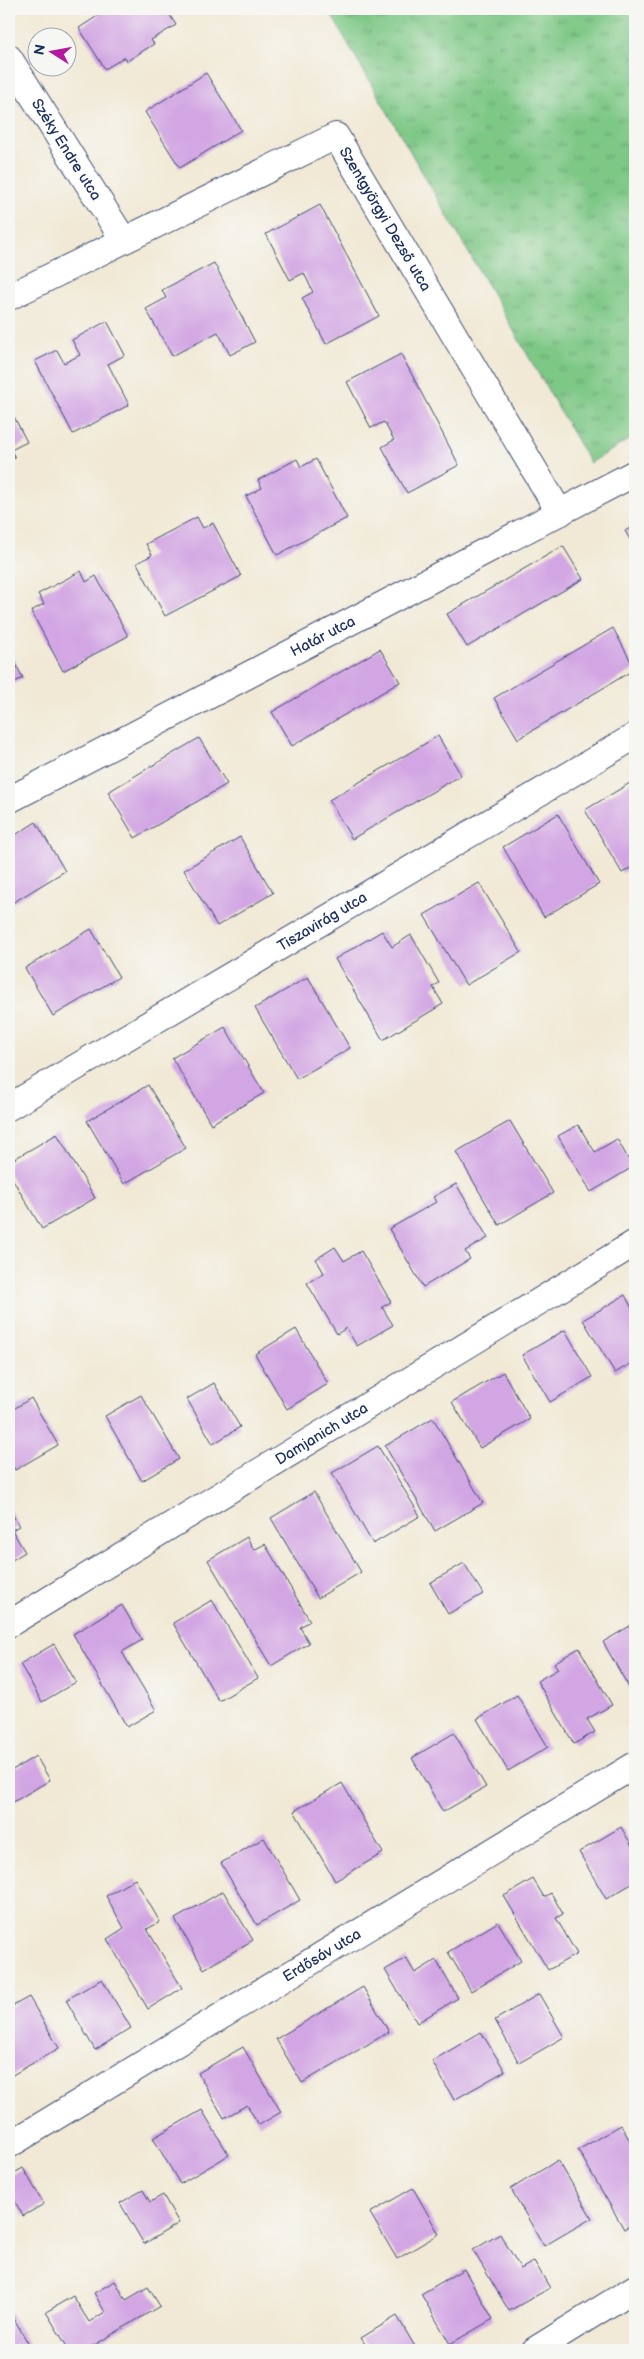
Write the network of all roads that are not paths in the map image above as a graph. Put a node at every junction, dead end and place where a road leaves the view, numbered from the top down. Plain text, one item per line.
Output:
1 (9, 58) edge
2 (123, 239) junction
3 (9, 297) edge
4 (635, 473) edge
5 (560, 513) junction
6 (635, 736) edge
7 (9, 800) edge
8 (9, 1107) edge
9 (635, 1244) edge
10 (9, 1624) edge
11 (635, 1765) edge
12 (9, 2145) edge
13 (635, 2288) edge
14 (535, 2350) edge

1 - 2 street, Széky Endre utca
2 - 3 street, Szentgyörgyi Dezső utca
2 - 5 street, Szentgyörgyi Dezső utca
4 - 5 street, Határ utca
5 - 7 street, Határ utca
6 - 8 street, Tiszavirág utca
9 - 10 street, Damjanich utca
11 - 12 street, Erdősáv utca
13 - 14 street

